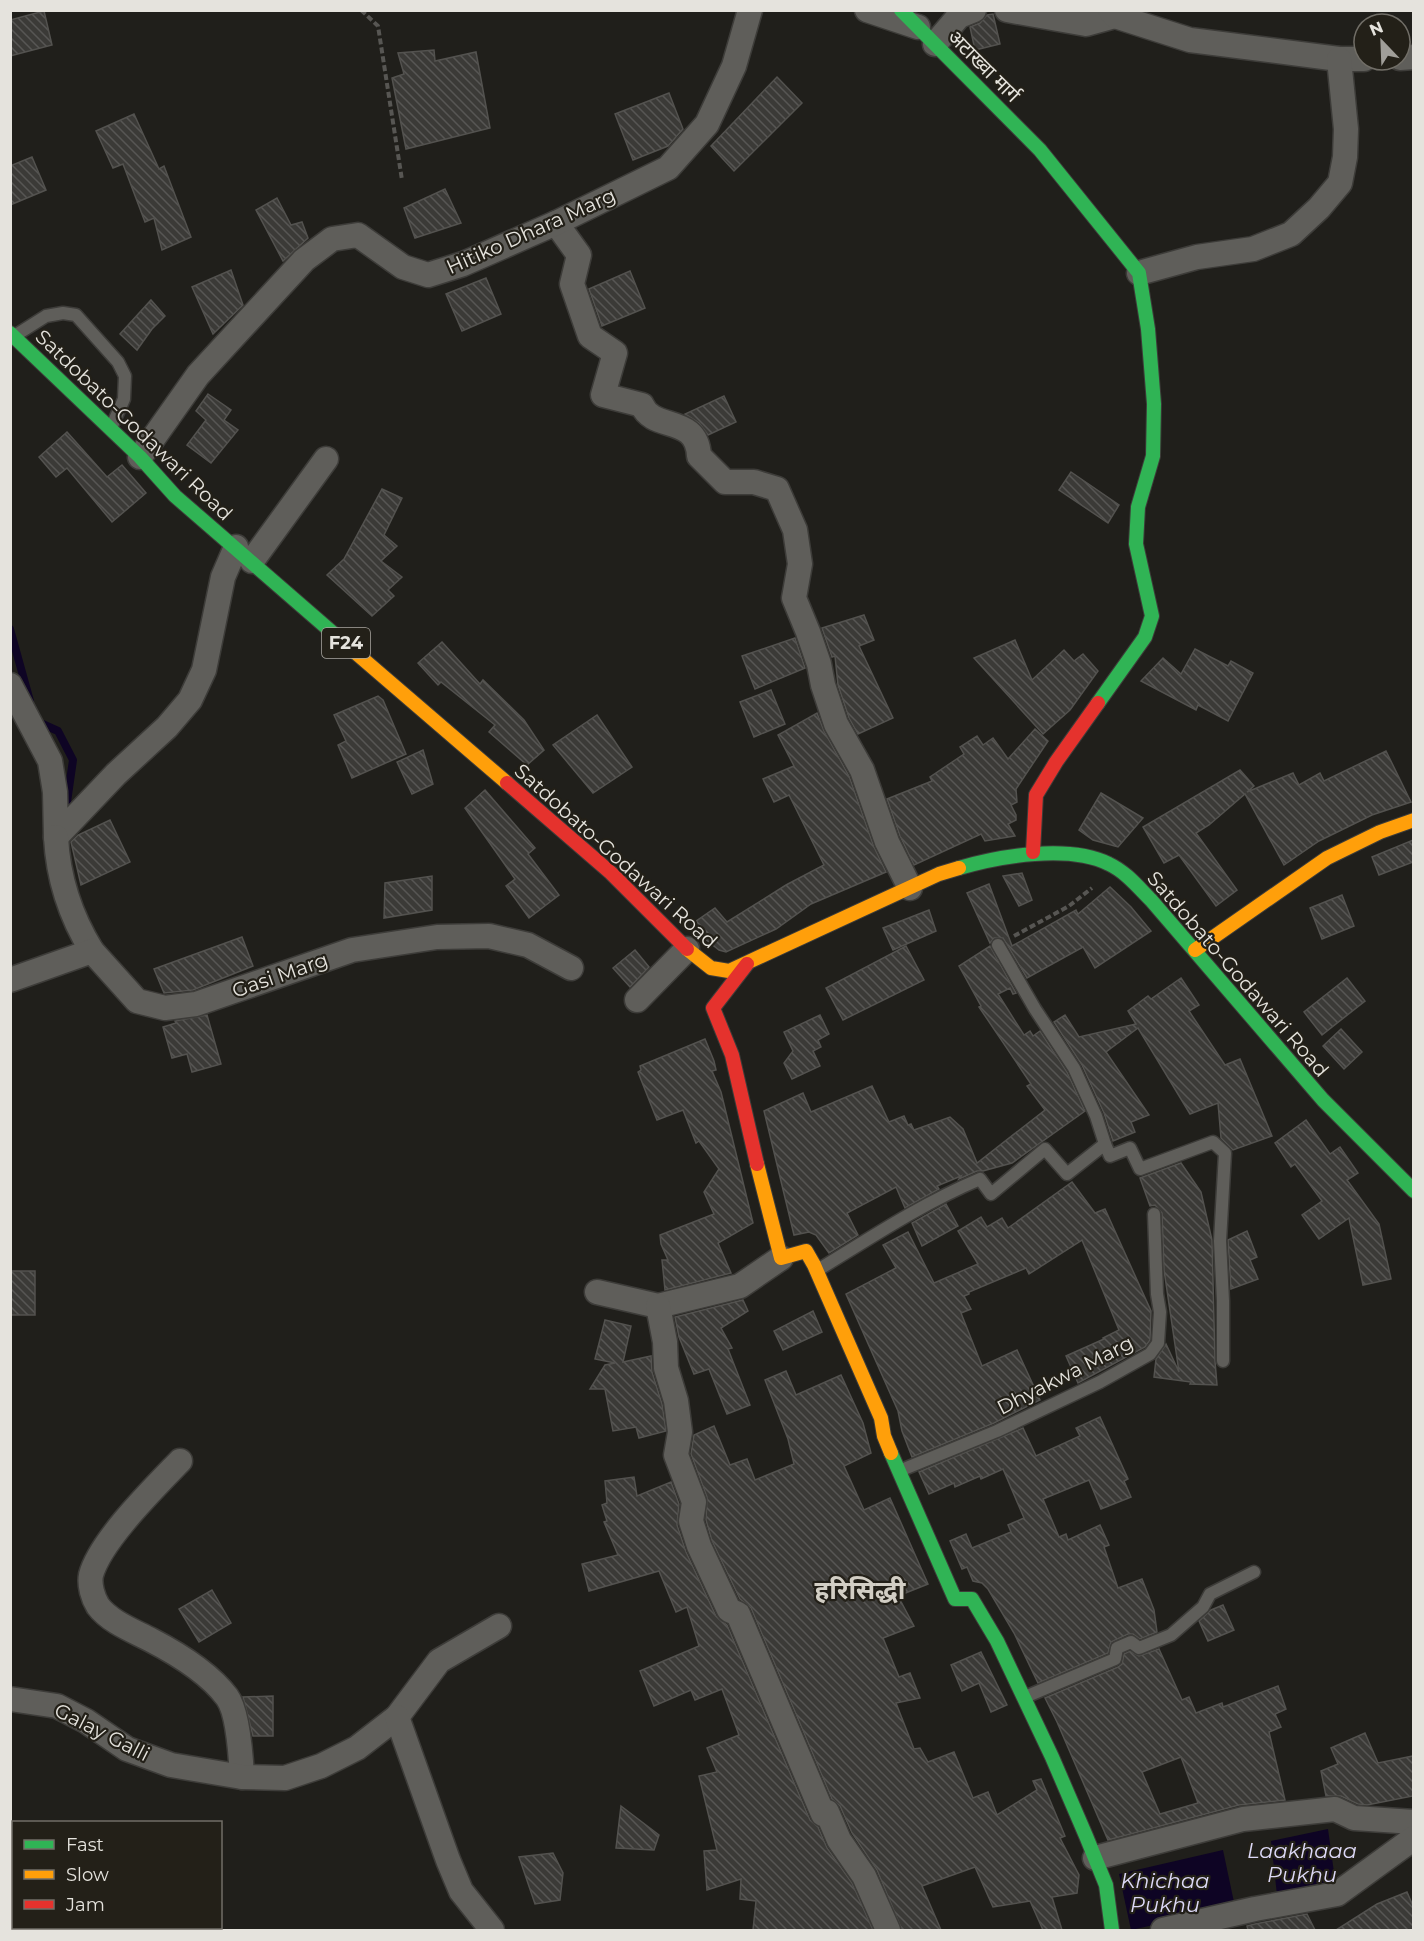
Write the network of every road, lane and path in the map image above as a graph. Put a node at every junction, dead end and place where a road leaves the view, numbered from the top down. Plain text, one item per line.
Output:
1 (361, 10) edge
2 (750, 10) edge
3 (867, 10) edge
4 (974, 10) edge
5 (1007, 10) edge
6 (1112, 13) edge
7 (910, 19) edge
8 (935, 44) junction
9 (1339, 59) junction
10 (1352, 59) edge
11 (402, 180) dead end
12 (556, 223) junction
13 (1139, 273) junction
14 (12, 334) edge
15 (111, 429) junction
16 (140, 457) junction
17 (326, 459) dead end
18 (244, 554) junction
19 (10, 685) edge
20 (1413, 820) edge
21 (56, 837) junction
22 (1033, 852) junction
23 (1108, 864) junction
24 (910, 888) junction
25 (998, 945) joint
26 (687, 949) junction
27 (1195, 950) junction
28 (92, 951) junction
29 (747, 964) junction
30 (571, 968) dead end
31 (10, 980) edge
32 (638, 1000) dead end
33 (1105, 1144) junction
34 (1413, 1191) edge
35 (1154, 1214) dead end
36 (781, 1258) junction
37 (817, 1271) junction
38 (597, 1292) dead end
39 (658, 1306) junction
40 (1223, 1361) dead end
41 (180, 1461) dead end
42 (898, 1471) junction
43 (1254, 1572) dead end
44 (499, 1626) dead end
45 (1024, 1698) junction
46 (10, 1699) edge
47 (397, 1717) junction
48 (242, 1777) junction
49 (1413, 1822) edge
50 (1413, 1838) edge
51 (1095, 1858) junction
52 (492, 1930) edge
53 (888, 1930) edge
54 (1112, 1930) edge
55 (1163, 1930) edge

1 - 11 path
2 - 12 street, Hitiko Dhara Marg
3 - 7 street
4 - 8 street
5 - 6 street
6 - 9 street
7 - 8 street, अटाख्वा मार्ग
8 - 13 street, अटाख्वा मार्ग
9 - 10 street
9 - 13 street
12 - 16 street, Hitiko Dhara Marg
12 - 24 street
13 - 22 street
14 - 15 street, Satdobato-Godawari Road / F24
14 - 15 lane
15 - 16 street, Satdobato-Godawari Road / F24
16 - 18 street, Satdobato-Godawari Road / F24
17 - 18 street
18 - 21 street
18 - 26 street, Satdobato-Godawari Road / F24
19 - 21 street, Gasi Marg
20 - 27 street
21 - 28 street, Gasi Marg
22 - 23 street, Satdobato-Godawari Road / F24
22 - 24 street, Satdobato-Godawari Road / F24
23 - 25 path
23 - 27 street, Satdobato-Godawari Road / F24
24 - 29 street, Satdobato-Godawari Road / F24
25 - 33 lane
26 - 29 street, Satdobato-Godawari Road / F24
26 - 32 street
27 - 34 street, Satdobato-Godawari Road / F24
28 - 30 street, Gasi Marg
28 - 31 street
29 - 36 street
33 - 37 lane
33 - 40 lane
35 - 42 lane, Dhyakwa Marg
36 - 37 street
36 - 39 street
37 - 42 street
38 - 39 street
39 - 53 street
41 - 48 street
42 - 45 street
43 - 45 lane
44 - 47 street, Galay Galli
45 - 51 street
46 - 48 street, Galay Galli
47 - 48 street, Galay Galli
47 - 52 street
49 - 51 street
50 - 55 street
51 - 54 street

